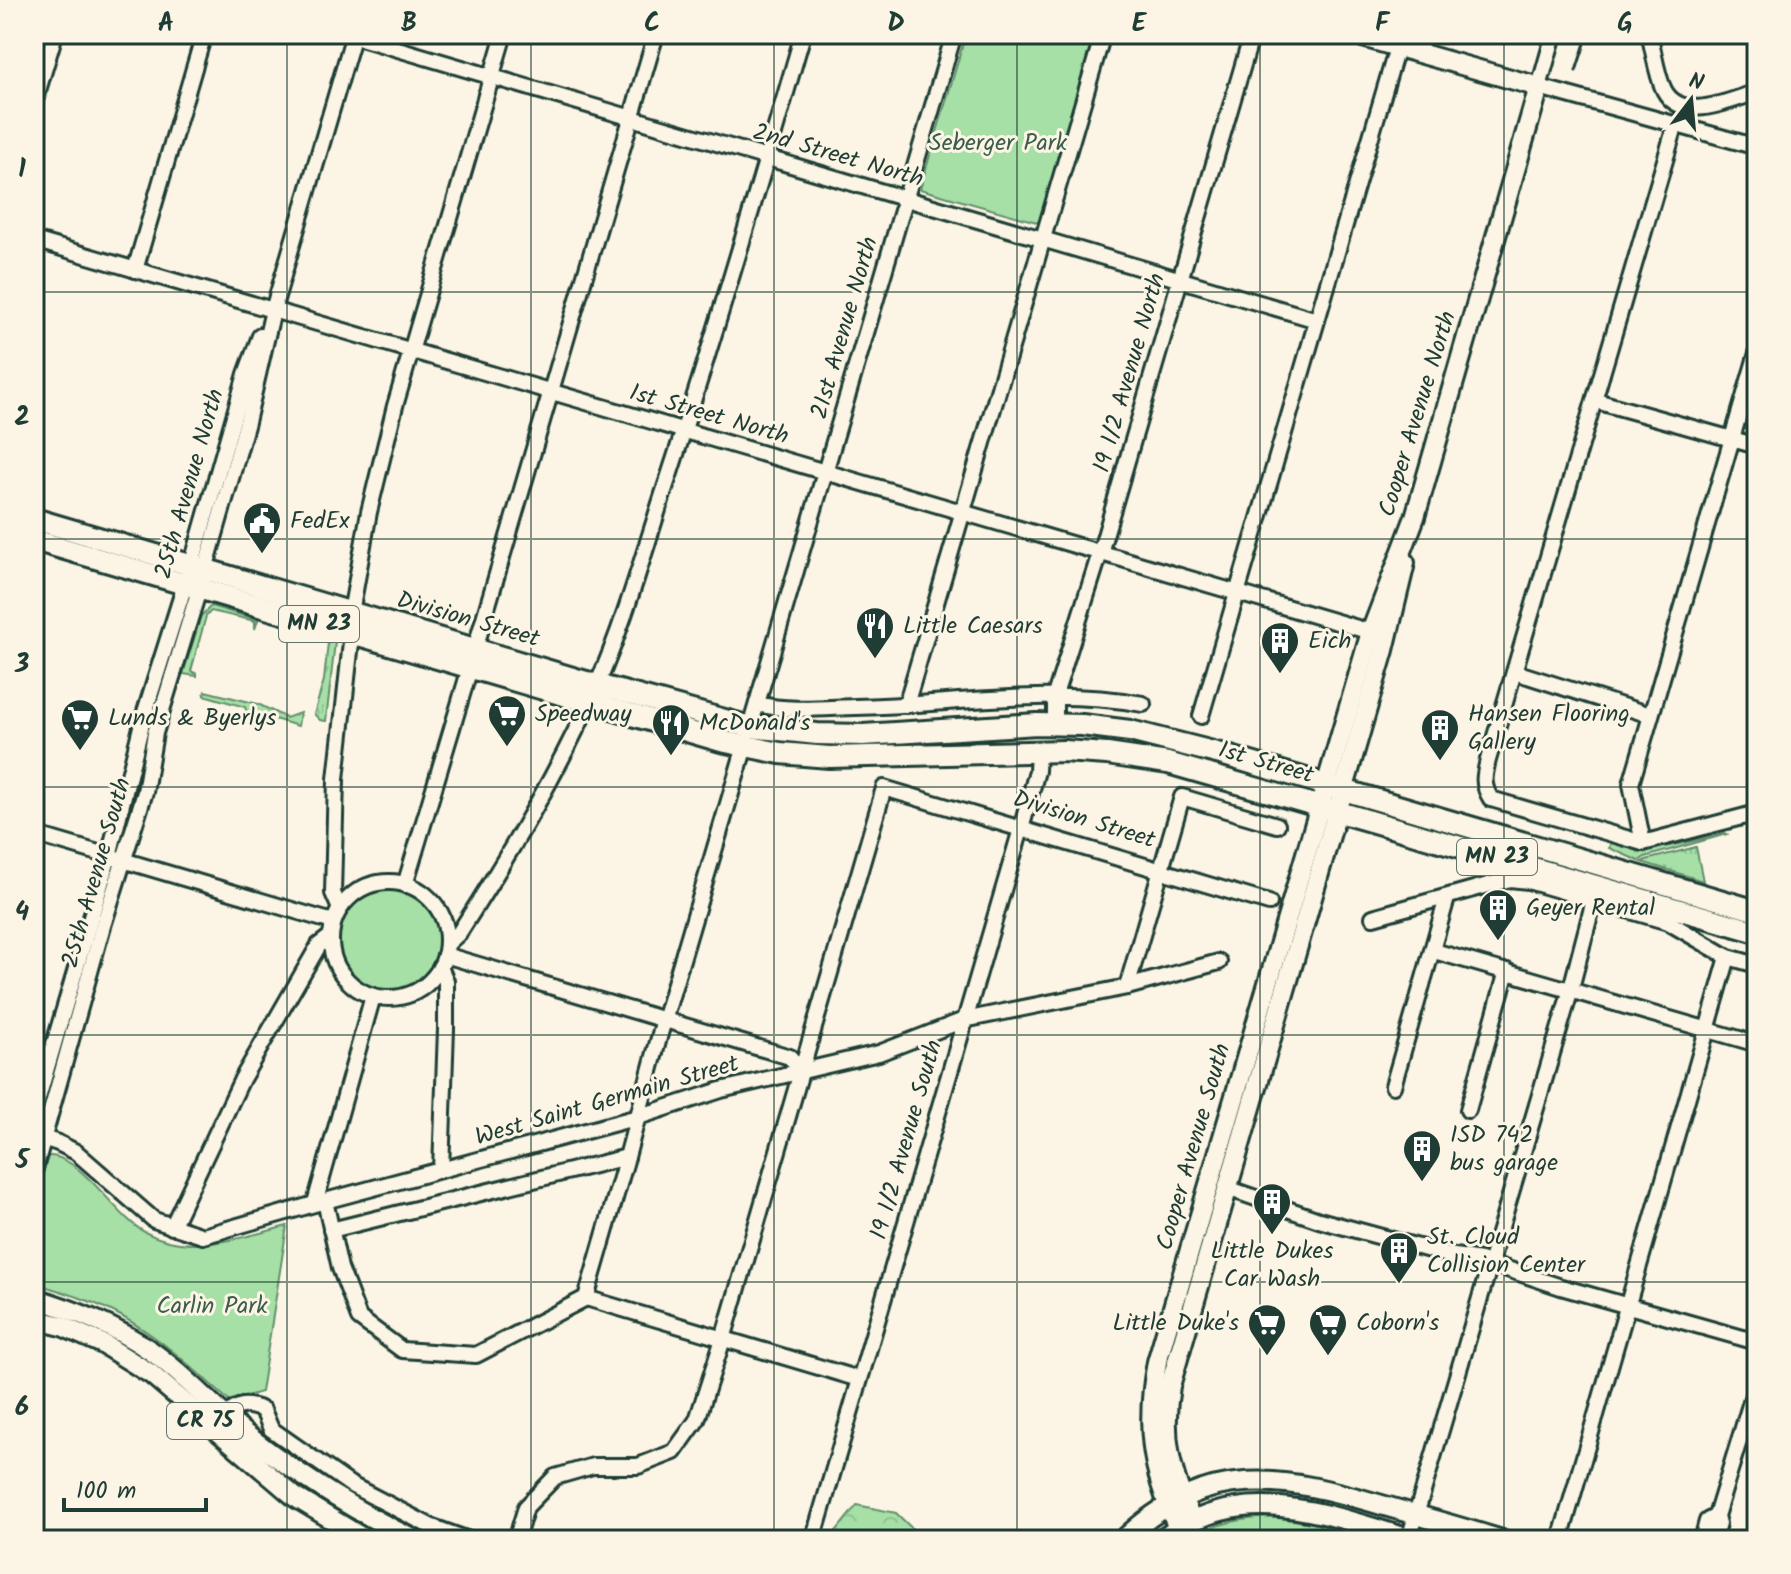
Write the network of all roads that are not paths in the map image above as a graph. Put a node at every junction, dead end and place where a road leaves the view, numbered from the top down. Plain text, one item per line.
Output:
1 (55, 34) edge
2 (204, 34) edge
3 (504, 34) edge
4 (656, 34) edge
5 (803, 34) edge
6 (954, 34) edge
7 (1103, 34) edge
8 (1252, 34) edge
9 (1352, 34) edge
10 (1554, 34) edge
11 (1649, 34) edge
12 (351, 35) edge
13 (1399, 41) edge
14 (492, 77) junction
15 (1539, 87) junction
16 (1757, 92) edge
17 (34, 104) edge
18 (631, 118) junction
19 (1676, 123) junction
20 (1757, 147) edge
21 (767, 158) junction
22 (906, 199) junction
23 (1043, 239) junction
24 (34, 240) edge
25 (135, 270) junction
26 (1180, 279) junction
27 (273, 310) junction
28 (1317, 320) junction
29 (412, 351) junction
30 (1757, 353) edge
31 (551, 391) junction
32 (1596, 401) junction
33 (683, 430) junction
34 (1731, 438) junction
35 (1757, 446) edge
36 (825, 472) junction
37 (963, 512) junction
38 (1415, 517) junction
39 (34, 519) edge
40 (34, 540) edge
41 (1100, 553) junction
42 (195, 577) junction
43 (1237, 593) junction
44 (352, 623) junction
45 (1371, 632) junction
46 (473, 658) junction
47 (1515, 672) junction
48 (156, 673) joint
49 (172, 678) joint
50 (593, 694) junction
51 (1055, 695) junction
52 (757, 704) junction
53 (1143, 704) dead end
54 (906, 705) junction
55 (1650, 715) junction
56 (1201, 716) dead end
57 (1055, 724) junction
58 (748, 737) junction
59 (1038, 751) junction
60 (1331, 798) junction
61 (1757, 813) edge
62 (1277, 825) dead end
63 (1021, 829) junction
64 (34, 834) edge
65 (1643, 843) junction
66 (117, 858) junction
67 (1160, 870) junction
68 (405, 885) junction
69 (1447, 898) junction
70 (1594, 900) junction
71 (1269, 903) dead end
72 (1757, 911) edge
73 (1373, 917) dead end
74 (335, 922) junction
75 (1757, 932) edge
76 (1434, 951) junction
77 (444, 955) junction
78 (1728, 957) junction
79 (1219, 962) dead end
80 (1757, 965) edge
81 (1507, 971) junction
82 (1127, 987) junction
83 (1571, 991) junction
84 (373, 996) junction
85 (664, 1020) junction
86 (964, 1020) junction
87 (1707, 1030) junction
88 (1757, 1044) edge
89 (800, 1070) junction
90 (1393, 1086) dead end
91 (1468, 1110) dead end
92 (34, 1112) edge
93 (638, 1117) junction
94 (39, 1136) edge
95 (627, 1157) junction
96 (441, 1170) junction
97 (34, 1172) edge
98 (1227, 1188) junction
99 (320, 1202) junction
100 (172, 1227) junction
101 (331, 1230) junction
102 (1491, 1264) junction
103 (34, 1298) edge
104 (586, 1298) junction
105 (1628, 1306) junction
106 (34, 1319) edge
107 (723, 1339) junction
108 (1757, 1342) edge
109 (859, 1379) junction
110 (1757, 1382) edge
111 (225, 1416) junction
112 (1170, 1464) junction
113 (1228, 1485) junction
114 (1175, 1503) junction
115 (1415, 1515) junction
116 (1716, 1516) junction
117 (1185, 1524) junction
118 (1411, 1539) edge
119 (366, 1540) edge
120 (415, 1540) edge
121 (469, 1540) edge
122 (516, 1540) edge
123 (813, 1540) edge
124 (1123, 1540) edge
125 (1161, 1540) edge
126 (1502, 1540) edge
127 (1560, 1540) edge
128 (1702, 1540) edge
129 (1713, 1540) edge

1 - 17 street
2 - 25 street
3 - 14 street
4 - 18 street
5 - 21 street
6 - 22 street, 21st Avenue North
7 - 23 street
8 - 26 street, 19 1/2 Avenue North
9 - 13 main road
10 - 15 street, Cooper Avenue North
11 - 16 street
12 - 14 street, 2nd Street North
12 - 27 street, 25th Avenue North
13 - 15 main road
13 - 28 street
14 - 18 street, 2nd Street North
14 - 29 street
15 - 19 street
15 - 38 main road, Cooper Avenue North
18 - 21 street, 2nd Street North
18 - 31 street
19 - 20 street
19 - 32 street
21 - 22 street, 2nd Street North
21 - 33 street
22 - 23 street, 2nd Street North
22 - 36 street, 21st Avenue North
23 - 26 street, 2nd Street North
23 - 37 street
24 - 25 street, 1st Street North
25 - 27 street, 1st Street North
26 - 28 street, 2nd Street North
26 - 41 street, 19 1/2 Avenue North
27 - 29 street, 1st Street North
27 - 42 street, 25th Avenue North
28 - 43 street
29 - 31 street, 1st Street North
29 - 44 street
30 - 34 street
31 - 33 street, 1st Street North
31 - 46 street
32 - 34 street
32 - 47 street
33 - 36 street, 1st Street North
33 - 50 street
34 - 35 street
34 - 55 street
36 - 37 street, 1st Street North
36 - 52 street, 21st Avenue North
37 - 41 street, 1st Street North
37 - 54 street
38 - 45 main road, Cooper Avenue North
38 - 60 main road
39 - 42 highway, Division Street / MN 23
40 - 42 highway, Division Street / MN 23
41 - 43 street, 1st Street North
41 - 51 street, 19 1/2 Avenue North
42 - 44 highway, Division Street / MN 23
42 - 48 street, 25th Avenue North
42 - 49 street, 25th Avenue North
43 - 45 street, 1st Street North
43 - 56 street
44 - 46 highway, Division Street / MN 23
44 - 74 street
45 - 60 main road, Cooper Avenue North
46 - 50 highway, Division Street / MN 23
46 - 68 street
47 - 55 street
47 - 65 street
48 - 66 street, 25th Avenue South
49 - 66 street, 25th Avenue South
50 - 58 highway, Division Street / MN 23
50 - 77 street
51 - 53 street
51 - 54 street
51 - 57 street, 19 1/2 Avenue North
52 - 54 street
52 - 58 street, 21st Avenue North
55 - 65 street
57 - 58 highway, 1st Street / MN 23
57 - 60 highway, 1st Street / MN 23
58 - 59 highway, 1st Street / MN 23
58 - 85 street, 21st Avenue North
59 - 60 highway, 1st Street / MN 23
59 - 63 street, 19 1/2 Avenue South
60 - 72 highway, 1st Street / MN 23
60 - 75 highway, 1st Street / MN 23
60 - 98 main road
60 - 114 main road, Cooper Avenue South
61 - 65 street
62 - 67 street
63 - 67 street, Division Street
63 - 86 street, 19 1/2 Avenue South
63 - 89 street, Division Street
64 - 66 street
66 - 74 street
66 - 92 street, 25th Avenue South
66 - 94 street, 25th Avenue South
67 - 71 street, Division Street
67 - 82 street
68 - 74 street
68 - 77 street
69 - 70 street
69 - 73 street
69 - 76 street
70 - 78 street
70 - 83 street
74 - 84 street
74 - 100 street
76 - 81 street
76 - 90 street
77 - 84 street
77 - 85 street
77 - 96 street
78 - 80 street
78 - 87 street
79 - 82 street, West Saint Germain Street
81 - 83 street
81 - 91 street
82 - 86 street, West Saint Germain Street
83 - 87 street
83 - 102 street
84 - 99 street
85 - 89 street
85 - 93 street, 21st Avenue North
86 - 89 street, West Saint Germain Street
86 - 109 street, 19 1/2 Avenue South
87 - 88 street
87 - 105 street
89 - 93 street, West Saint Germain Street
89 - 107 street
93 - 95 street, 21st Avenue North
93 - 96 street, West Saint Germain Street
94 - 97 street, 25th Avenue South
94 - 100 street, West Saint Germain Street
95 - 101 street
95 - 104 street, 21st Avenue North
96 - 99 street, West Saint Germain Street
98 - 102 street
98 - 112 main road
99 - 100 street, West Saint Germain Street
99 - 101 street
101 - 104 street
102 - 105 street
102 - 115 street
103 - 111 main road, CR 75
104 - 107 street
105 - 108 street
105 - 127 street
106 - 119 main road, CR 75
107 - 109 street
107 - 122 street
109 - 123 street, 19 1/2 Avenue South
110 - 116 street
111 - 120 main road, CR 75
111 - 121 street
112 - 113 main road
112 - 114 main road
113 - 114 main road
113 - 115 main road
114 - 117 main road, Cooper Avenue South
114 - 124 main road
115 - 118 street
115 - 126 main road
116 - 128 street
116 - 129 street
117 - 118 main road
117 - 125 main road

